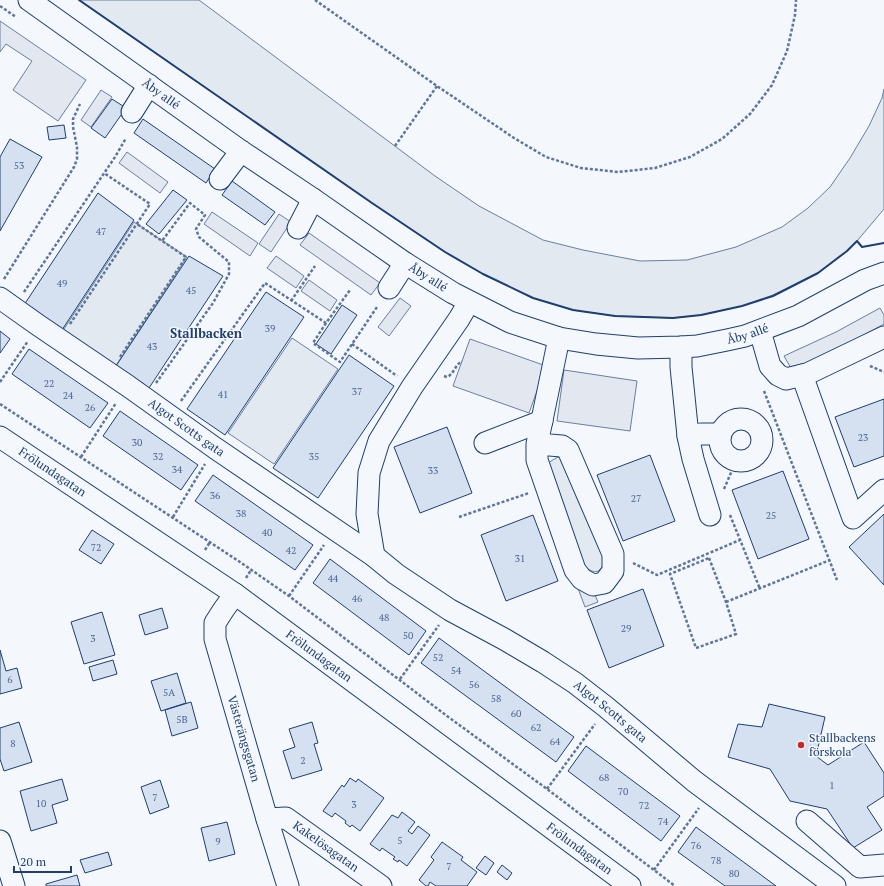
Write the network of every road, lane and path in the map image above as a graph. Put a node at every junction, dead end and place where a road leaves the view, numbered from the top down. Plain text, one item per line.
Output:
1 (29, 0) edge
2 (315, 0) edge
3 (796, 0) edge
4 (0, 6) edge
5 (19, 19) dead end
6 (149, 85) junction
7 (437, 86) junction
8 (80, 104) dead end
9 (132, 112) dead end
10 (126, 138) dead end
11 (395, 146) dead end
12 (241, 150) junction
13 (104, 173) junction
14 (220, 179) dead end
15 (313, 199) junction
16 (137, 224) junction
17 (298, 228) dead end
18 (162, 241) junction
19 (405, 263) junction
20 (315, 266) dead end
21 (884, 273) edge
22 (389, 288) dead end
23 (350, 290) dead end
24 (6, 295) edge
25 (291, 301) junction
26 (469, 302) junction
27 (376, 307) dead end
28 (326, 323) junction
29 (38, 325) junction
30 (760, 330) junction
31 (884, 337) edge
32 (559, 338) junction
33 (60, 340) junction
34 (352, 344) junction
35 (681, 347) junction
36 (109, 373) junction
37 (802, 375) junction
38 (0, 382) edge
39 (128, 386) junction
40 (412, 387) junction
41 (764, 390) dead end
42 (145, 398) junction
43 (0, 404) edge
44 (170, 416) junction
45 (542, 421) junction
46 (720, 434) junction
47 (688, 436) junction
48 (0, 437) edge
49 (485, 443) dead end
50 (537, 444) junction
51 (215, 448) junction
52 (80, 457) junction
53 (736, 461) junction
54 (546, 487) junction
55 (884, 490) edge
56 (723, 491) dead end
57 (719, 514) joint
58 (173, 517) junction
59 (459, 517) dead end
60 (334, 530) junction
61 (740, 540) junction
62 (613, 554) junction
63 (374, 556) junction
64 (830, 560) junction
65 (838, 580) dead end
66 (760, 589) junction
67 (235, 594) junction
68 (289, 596) junction
69 (726, 602) junction
70 (450, 610) junction
71 (400, 679) junction
72 (606, 707) junction
73 (547, 789) junction
74 (709, 793) junction
75 (268, 819) junction
76 (807, 821) dead end
77 (0, 841) edge
78 (884, 865) edge
79 (654, 870) junction
80 (14, 886) edge
81 (288, 886) edge
82 (381, 886) edge
83 (630, 886) edge
84 (675, 886) edge
85 (835, 886) edge

1 - 6 street, Åby allé
2 - 7 path
3 - 7 path
4 - 5 path
6 - 9 street
6 - 12 street, Åby allé
7 - 11 path
8 - 24 path
10 - 13 path
12 - 14 street
12 - 15 street, Åby allé
13 - 16 path
13 - 24 path
15 - 17 street
15 - 19 street, Åby allé
16 - 18 path
16 - 33 path
18 - 36 path
18 - 42 path
19 - 22 street
19 - 26 street, Åby allé
20 - 25 path
21 - 30 street, Åby allé
23 - 28 path
24 - 29 street, Algot Scotts gata
25 - 28 path
25 - 44 path
26 - 32 street, Åby allé
26 - 40 street
27 - 34 path
28 - 34 path
29 - 33 street, Algot Scotts gata
29 - 38 path
30 - 35 street, Åby allé
30 - 37 street
31 - 37 street
32 - 35 street, Åby allé
32 - 45 street
33 - 36 street, Algot Scotts gata
34 - 40 path
35 - 47 street
36 - 39 street, Algot Scotts gata
37 - 55 street
39 - 42 street, Algot Scotts gata
39 - 52 path
40 - 63 street
41 - 64 path
42 - 44 street, Algot Scotts gata
43 - 52 path
44 - 51 street, Algot Scotts gata
45 - 49 street
45 - 50 street
46 - 47 street
46 - 53 street
46 - 53 street
47 - 57 street
48 - 67 street, Frölundagatan
50 - 54 street
50 - 62 street
51 - 58 path
51 - 60 street, Algot Scotts gata
52 - 58 path
53 - 56 path
54 - 59 path
54 - 62 street
57 - 61 path
58 - 68 path
60 - 63 street, Algot Scotts gata
60 - 68 path
61 - 62 path
61 - 66 path
63 - 70 street, Algot Scotts gata
64 - 65 path
64 - 66 path
66 - 69 path
67 - 75 street, Västerängsgatan
67 - 83 street, Frölundagatan
68 - 71 path
69 - 69 path
70 - 71 path
70 - 72 street, Algot Scotts gata
71 - 73 path
72 - 73 path
72 - 74 street, Algot Scotts gata
73 - 79 path
74 - 79 path
74 - 85 street, Algot Scotts gata
75 - 81 street, Västerängsgatan
75 - 82 street, Kakelösagatan
76 - 78 street
77 - 80 street
79 - 84 path

